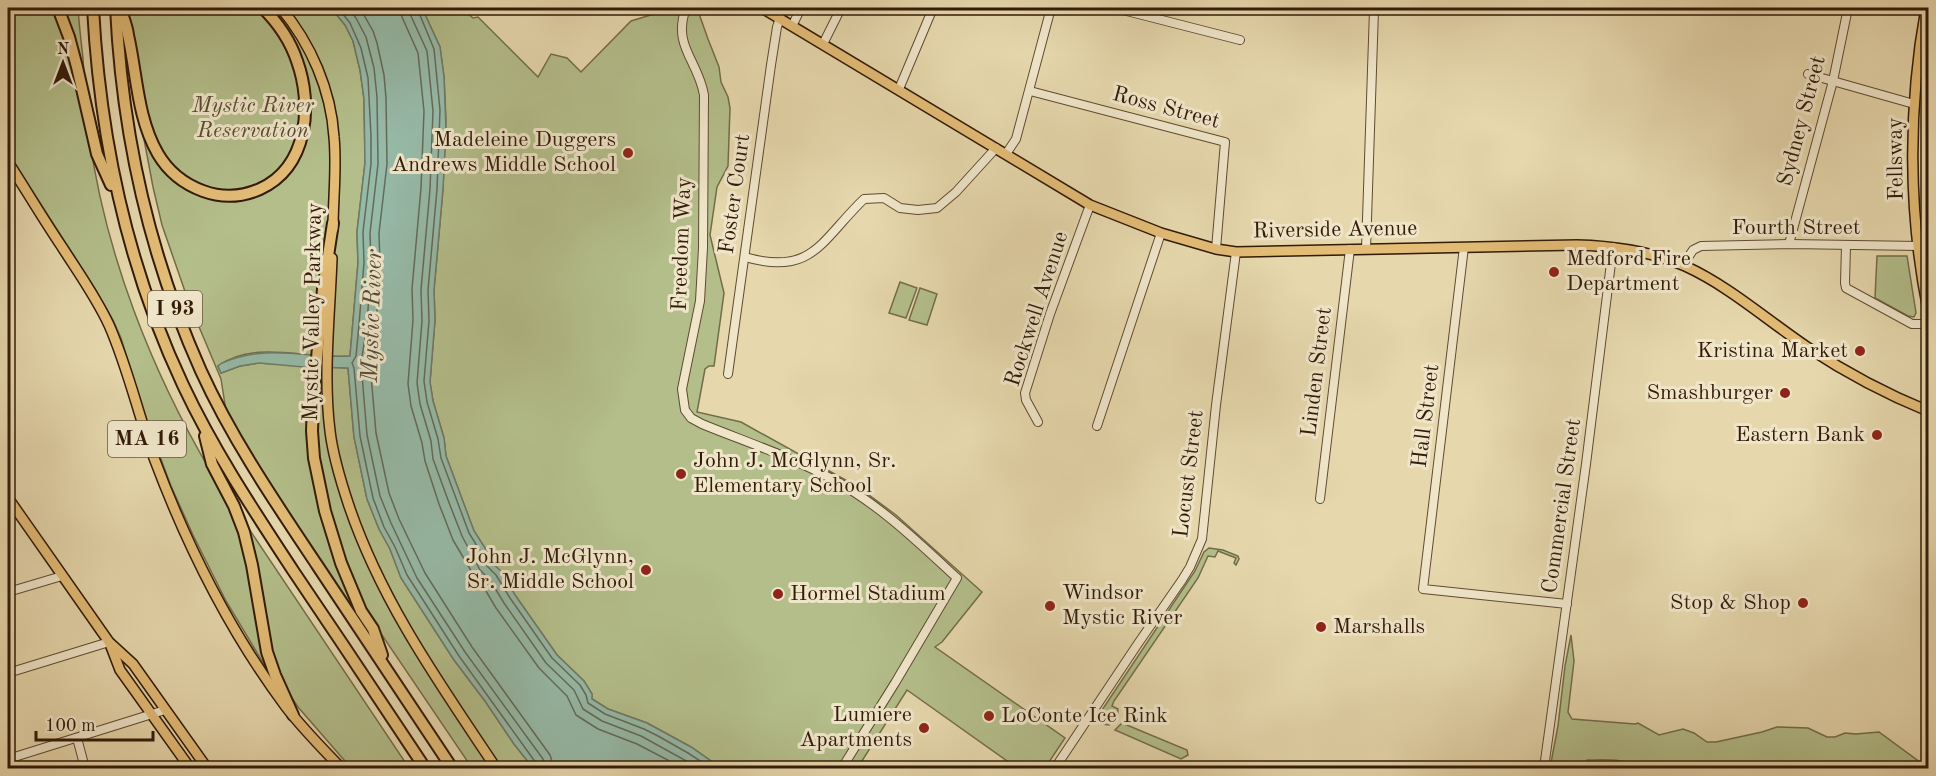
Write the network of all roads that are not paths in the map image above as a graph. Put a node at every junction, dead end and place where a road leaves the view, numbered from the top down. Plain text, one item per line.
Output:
1 (58, 8) edge
2 (93, 8) edge
3 (118, 8) edge
4 (263, 8) edge
5 (281, 8) edge
6 (686, 8) edge
7 (762, 8) edge
8 (801, 8) edge
9 (841, 8) edge
10 (933, 8) edge
11 (1051, 8) edge
12 (1115, 8) edge
13 (1848, 8) edge
14 (1926, 8) edge
15 (1374, 10) dead end
16 (780, 18) junction
17 (792, 26) junction
18 (1240, 40) dead end
19 (823, 44) junction
20 (1808, 74) dead end
21 (1833, 81) junction
22 (899, 89) junction
23 (1030, 91) junction
24 (1914, 104) junction
25 (996, 148) junction
26 (1929, 149) edge
27 (1006, 154) junction
28 (8, 162) edge
29 (1929, 164) edge
30 (1090, 205) junction
31 (121, 208) junction
32 (333, 223) junction
33 (1161, 233) junction
34 (1789, 244) junction
35 (1846, 246) junction
36 (1919, 246) junction
37 (1464, 247) junction
38 (1613, 247) junction
39 (1216, 249) junction
40 (1350, 249) junction
41 (1366, 249) junction
42 (1236, 252) junction
43 (745, 257) junction
44 (1683, 265) junction
45 (1929, 310) edge
46 (1929, 324) edge
47 (728, 374) dead end
48 (1929, 404) edge
49 (1917, 407) junction
50 (1929, 411) edge
51 (200, 418) junction
52 (1038, 422) dead end
53 (1097, 426) dead end
54 (8, 498) edge
55 (1320, 499) dead end
56 (11, 508) edge
57 (62, 576) junction
58 (8, 592) edge
59 (1567, 604) junction
60 (109, 642) junction
61 (386, 670) junction
62 (8, 673) edge
63 (165, 710) junction
64 (152, 714) junction
65 (292, 715) junction
66 (76, 738) junction
67 (8, 759) edge
68 (845, 767) edge
69 (85, 768) edge
70 (190, 768) edge
71 (207, 768) edge
72 (341, 768) edge
73 (425, 768) edge
74 (452, 768) edge
75 (496, 768) edge
76 (1055, 768) edge
77 (1544, 768) edge

1 - 31 highway
2 - 31 highway, I 93
3 - 4 highway
3 - 61 highway, I 93
5 - 32 main road, Mystic Valley Parkway
6 - 68 street, Freedom Way
7 - 16 main road, Riverside Avenue
8 - 17 street
9 - 19 street
10 - 22 street
11 - 23 street
12 - 18 street
13 - 21 street, Sydney Street
14 - 24 main road, Fellsway
15 - 41 street
16 - 17 main road, Riverside Avenue
16 - 43 street, Foster Court
17 - 19 main road, Riverside Avenue
19 - 22 main road, Riverside Avenue
20 - 21 street
21 - 24 street
21 - 34 street, Sydney Street
22 - 25 main road, Riverside Avenue
23 - 27 street
23 - 39 street, Ross Street
24 - 36 main road, Fellsway
25 - 27 main road, Riverside Avenue
25 - 43 street
26 - 29 main road, Fellsway
27 - 30 main road, Riverside Avenue
28 - 65 main road, MA 16
30 - 33 main road, Riverside Avenue
30 - 52 street, Rockwell Avenue
31 - 51 highway, I 93
32 - 61 highway
32 - 75 main road, Mystic Valley Parkway
33 - 39 main road, Riverside Avenue
33 - 53 street
34 - 35 street, Fourth Street
34 - 44 street, Fourth Street
35 - 36 street, Fourth Street
35 - 46 street
36 - 45 main road, Fellsway
37 - 38 main road, Riverside Avenue
37 - 41 main road, Riverside Avenue
37 - 59 street, Hall Street
38 - 44 main road, Riverside Avenue
38 - 59 street, Commercial Street
39 - 42 main road, Riverside Avenue
40 - 41 main road, Riverside Avenue
40 - 42 main road, Riverside Avenue
40 - 55 street, Linden Street
42 - 76 street, Locust Street
43 - 47 street, Foster Court
44 - 49 main road, Riverside Avenue
48 - 49 main road
49 - 50 main road, Riverside Avenue
51 - 65 highway
51 - 73 highway, I 93
54 - 56 main road
56 - 57 main road
57 - 58 street
57 - 60 main road
59 - 77 street, Commercial Street
60 - 62 street
60 - 63 main road
60 - 64 main road
61 - 74 highway, I 93
63 - 64 street
63 - 71 main road
64 - 66 street
64 - 70 main road
65 - 72 main road, MA 16
66 - 67 street
66 - 69 street

